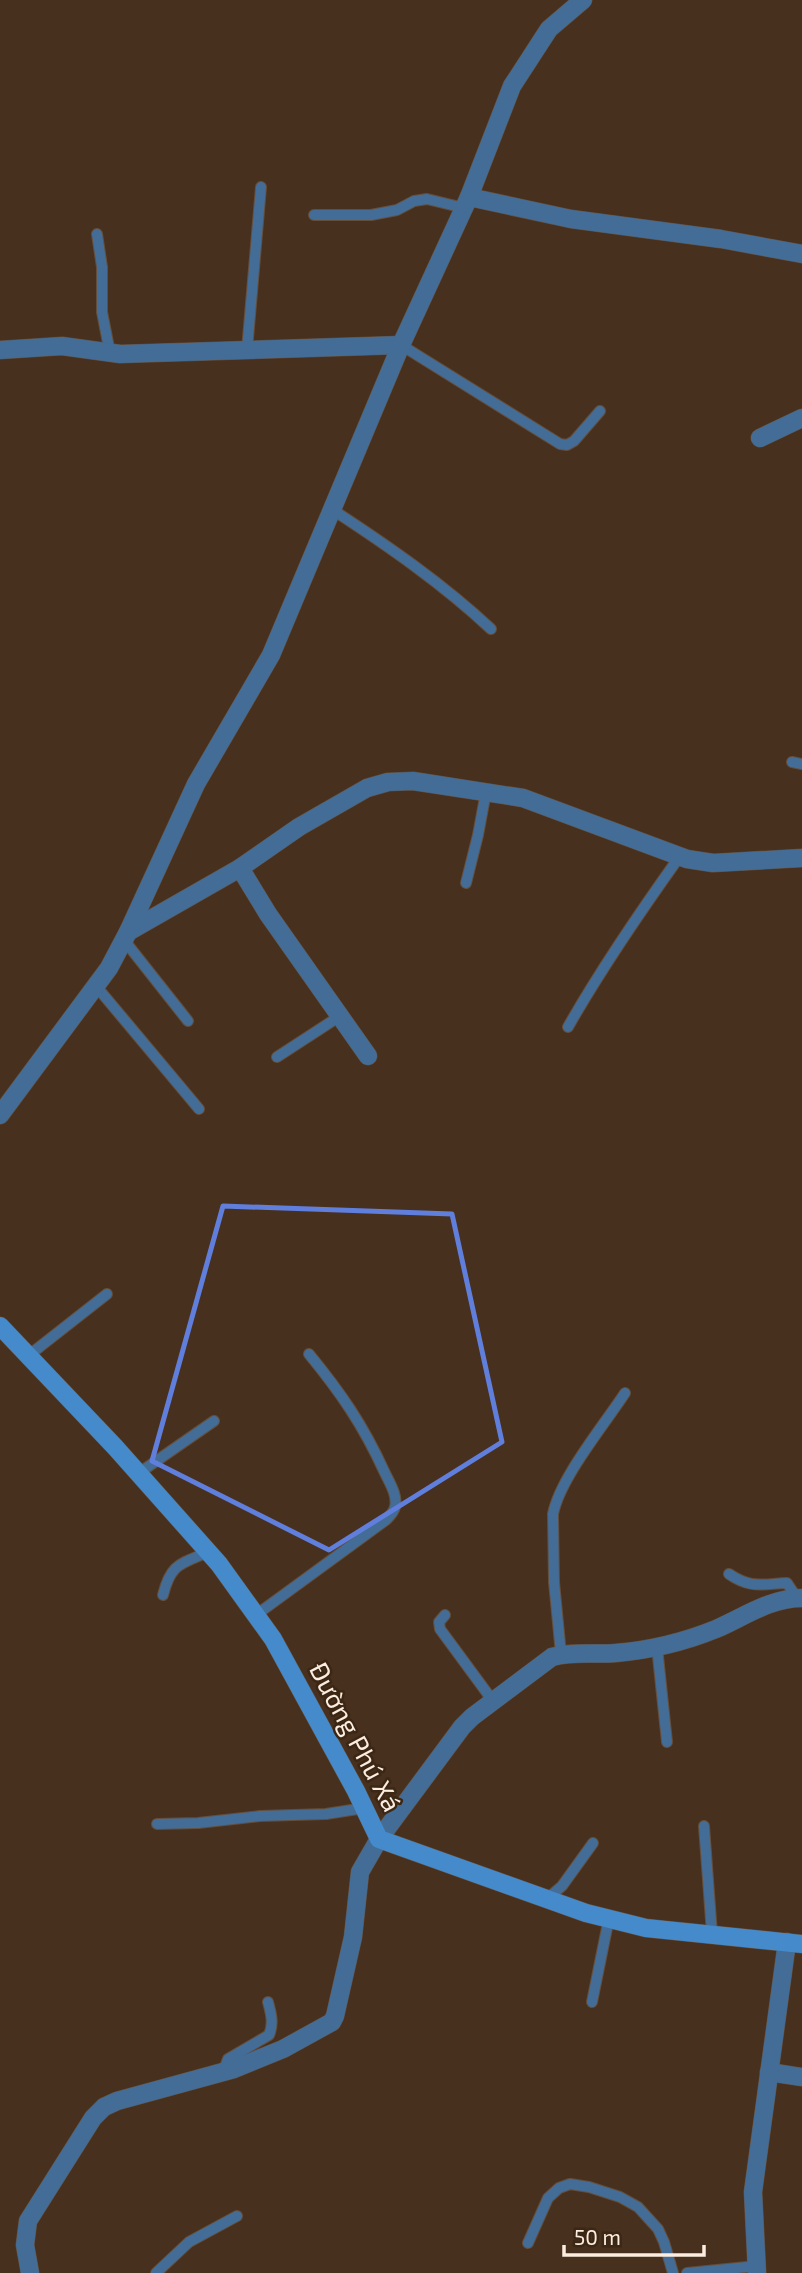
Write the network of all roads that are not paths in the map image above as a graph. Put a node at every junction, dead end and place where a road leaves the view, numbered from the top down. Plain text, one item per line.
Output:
1 (583, 0) edge
2 (261, 187) dead end
3 (467, 203) junction
4 (314, 215) dead end
5 (97, 234) dead end
6 (802, 254) edge
7 (401, 345) junction
8 (0, 350) edge
9 (247, 350) junction
10 (110, 353) junction
11 (600, 411) dead end
12 (802, 418) edge
13 (760, 438) dead end
14 (333, 510) junction
15 (491, 629) dead end
16 (486, 792) junction
17 (680, 856) junction
18 (802, 858) edge
19 (240, 868) junction
20 (466, 883) dead end
21 (126, 936) junction
22 (96, 986) junction
23 (340, 1016) junction
24 (188, 1021) dead end
25 (568, 1027) dead end
26 (368, 1056) dead end
27 (276, 1057) dead end
28 (200, 1109) dead end
29 (0, 1115) edge
30 (107, 1294) dead end
31 (0, 1326) edge
32 (309, 1354) dead end
33 (28, 1356) junction
34 (625, 1393) dead end
35 (214, 1421) dead end
36 (139, 1473) junction
37 (208, 1552) junction
38 (729, 1574) dead end
39 (163, 1595) dead end
40 (799, 1598) edge
41 (256, 1615) junction
42 (445, 1615) dead end
43 (657, 1647) junction
44 (561, 1654) junction
45 (493, 1701) junction
46 (667, 1742) dead end
47 (364, 1808) junction
48 (157, 1824) dead end
49 (704, 1826) dead end
50 (379, 1839) junction
51 (593, 1843) dead end
52 (547, 1899) junction
53 (609, 1919) junction
54 (712, 1934) junction
55 (794, 1943) edge
56 (268, 2001) dead end
57 (592, 2002) dead end
58 (223, 2072) junction
59 (769, 2072) junction
60 (802, 2077) edge
61 (237, 2216) dead end
62 (528, 2243) dead end
63 (757, 2269) edge
64 (30, 2273) edge
65 (156, 2273) edge
66 (673, 2273) edge
67 (687, 2273) edge

1 - 3 street
2 - 9 lane
3 - 4 lane
3 - 6 street
3 - 7 street
5 - 10 lane
7 - 9 street
7 - 11 lane
7 - 14 street
8 - 10 street
9 - 10 street
12 - 13 street
14 - 15 lane
14 - 21 street
16 - 17 street
16 - 19 street
16 - 20 lane
17 - 18 street
17 - 25 lane
19 - 21 street
19 - 23 street
21 - 22 street
21 - 24 lane
22 - 28 lane
22 - 29 street
23 - 26 street
23 - 27 lane
30 - 33 lane
31 - 33 street, Đường Phú Xá
32 - 41 lane
33 - 36 street, Đường Phú Xá
34 - 44 lane
35 - 36 lane
36 - 37 street, Đường Phú Xá
37 - 39 lane
37 - 41 street, Đường Phú Xá
38 - 40 lane
40 - 43 street
41 - 47 street, Đường Phú Xá
42 - 45 lane
43 - 44 street
43 - 46 lane
44 - 45 street
45 - 50 street
47 - 48 lane
47 - 50 street, Đường Phú Xá
49 - 54 lane
50 - 52 street, Đường Phú Xá
50 - 58 street
51 - 52 lane
52 - 53 street, Đường Phú Xá
53 - 54 street, Đường Phú Xá
53 - 57 lane
54 - 55 street, Đường Phú Xá
55 - 59 street
56 - 58 lane
58 - 64 street
59 - 60 street
59 - 63 street
61 - 65 lane
62 - 66 lane
63 - 67 lane

